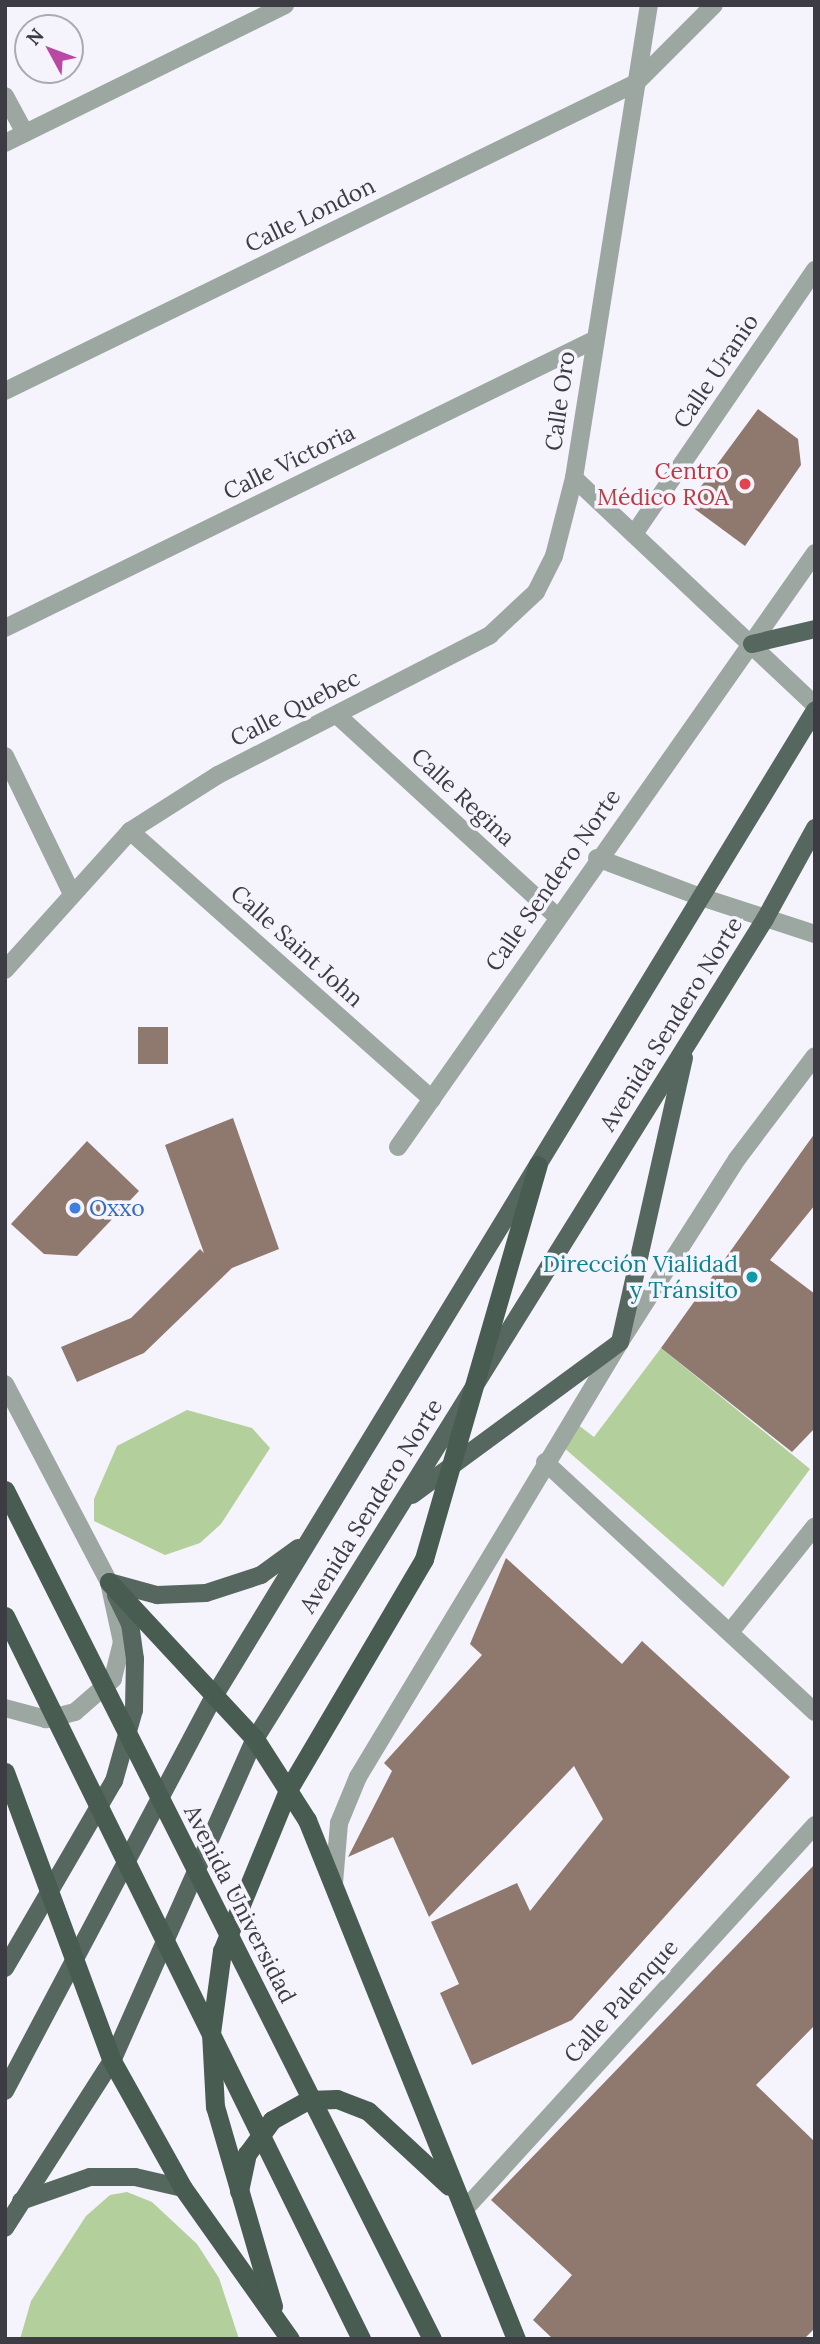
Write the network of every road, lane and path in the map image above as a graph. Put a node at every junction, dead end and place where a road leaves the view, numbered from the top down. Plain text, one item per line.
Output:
1 (285, 5) edge
2 (649, 5) edge
3 (714, 5) edge
4 (636, 83) junction
5 (5, 96) edge
6 (25, 133) junction
7 (5, 143) edge
8 (815, 270) edge
9 (594, 340) junction
10 (5, 391) edge
11 (574, 478) junction
12 (634, 534) junction
13 (815, 553) edge
14 (5, 628) edge
15 (815, 629) edge
16 (752, 644) junction
17 (815, 708) edge
18 (337, 715) junction
19 (5, 756) edge
20 (815, 828) edge
21 (130, 831) junction
22 (597, 858) junction
23 (72, 894) junction
24 (701, 897) junction
25 (556, 916) junction
26 (765, 919) junction
27 (815, 934) edge
28 (5, 970) edge
29 (688, 1043) junction
30 (815, 1056) edge
31 (432, 1099) junction
32 (398, 1147) dead end
33 (538, 1165) junction
34 (621, 1342) junction
35 (5, 1384) edge
36 (474, 1387) junction
37 (455, 1461) junction
38 (545, 1462) junction
39 (5, 1490) edge
40 (401, 1504) junction
41 (323, 1517) junction
42 (815, 1526) edge
43 (109, 1582) junction
44 (5, 1616) edge
45 (732, 1631) junction
46 (216, 1693) junction
47 (5, 1708) edge
48 (815, 1712) edge
49 (255, 1740) junction
50 (5, 1772) edge
51 (288, 1790) junction
52 (815, 1825) edge
53 (335, 1894) junction
54 (47, 1896) junction
55 (73, 1967) junction
56 (5, 1968) edge
57 (112, 2061) junction
58 (5, 2091) edge
59 (183, 2188) junction
60 (453, 2189) junction
61 (239, 2195) junction
62 (21, 2201) junction
63 (464, 2210) junction
64 (6, 2231) edge
65 (273, 2306) junction
66 (290, 2339) edge
67 (360, 2339) edge
68 (432, 2339) edge
69 (516, 2339) edge

1 - 6 street
2 - 4 street, Calle Oro
3 - 4 street, Calle London
4 - 9 street, Calle Oro
4 - 10 street, Calle London
5 - 6 street
6 - 7 street
8 - 12 street, Calle Uranio
9 - 11 street, Calle Oro
9 - 14 street, Calle Victoria
11 - 12 street, Calle Oro
11 - 18 street, Calle Quebec
12 - 16 street, Calle Oro
13 - 16 street
15 - 16 main road
16 - 17 street, Calle Oro
16 - 22 street, Calle Sendero Norte
17 - 24 main road, Avenida Sendero Norte
18 - 21 street, Calle Quebec
18 - 25 street, Calle Regina
19 - 23 street
20 - 26 main road, Avenida Sendero Norte
21 - 23 street, Calle Quebec
21 - 31 street, Calle Saint John
22 - 24 street
22 - 25 street, Calle Sendero Norte
23 - 28 street, Calle Quebec
24 - 26 street
24 - 33 main road, Avenida Sendero Norte
25 - 31 street, Calle Sendero Norte
26 - 27 street
26 - 29 main road, Avenida Sendero Norte
29 - 34 main road
29 - 36 main road, Avenida Sendero Norte
30 - 34 street
31 - 32 street, Calle Sendero Norte
33 - 36 highway
33 - 41 main road, Avenida Sendero Norte
34 - 37 main road
34 - 38 street
35 - 43 street
36 - 37 highway
36 - 40 main road, Avenida Sendero Norte
37 - 40 main road
37 - 51 highway
38 - 45 street
38 - 53 street
39 - 68 highway, Avenida Universidad, bridge
40 - 49 main road, Avenida Sendero Norte
41 - 43 main road
41 - 46 main road, Avenida Sendero Norte
42 - 45 street
43 - 46 highway
43 - 47 street
43 - 54 main road
44 - 67 highway, bridge
45 - 48 street
46 - 49 highway
46 - 55 main road, Avenida Sendero Norte
49 - 51 highway
49 - 57 main road, Avenida Sendero Norte
50 - 54 highway
51 - 53 highway
51 - 61 highway
52 - 63 street, Calle Palenque
53 - 60 highway
54 - 55 highway
54 - 56 main road
55 - 57 highway
55 - 58 main road, Avenida Sendero Norte
57 - 59 highway
57 - 62 main road, Avenida Sendero Norte
59 - 62 main road
59 - 65 highway
60 - 61 highway
60 - 63 highway
61 - 65 highway
62 - 64 main road, Avenida Sendero Norte
63 - 69 highway
65 - 66 highway

